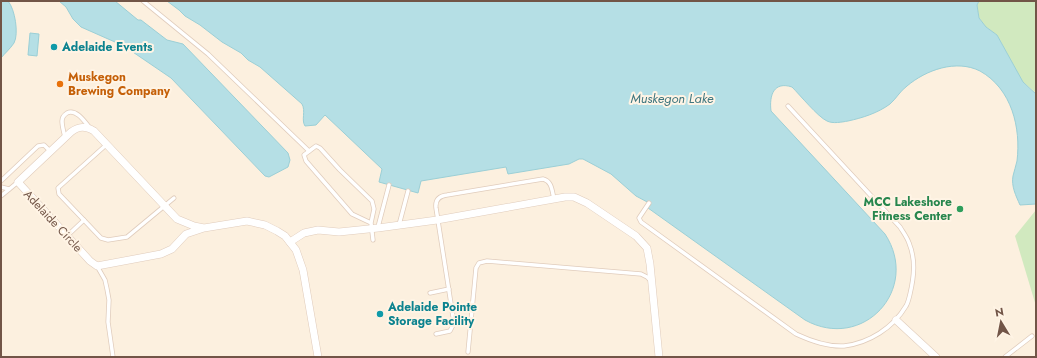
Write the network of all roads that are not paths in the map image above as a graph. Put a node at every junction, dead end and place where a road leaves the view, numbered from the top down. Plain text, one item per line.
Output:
1 (144, 1) edge
2 (788, 106) dead end
3 (94, 131) junction
4 (65, 138) junction
5 (106, 144) junction
6 (50, 151) junction
7 (309, 151) junction
8 (1, 181) edge
9 (18, 182) junction
10 (389, 185) dead end
11 (1, 187) edge
12 (9, 189) junction
13 (408, 191) dead end
14 (1, 196) edge
15 (174, 198) dead end
16 (554, 199) junction
17 (649, 203) dead end
18 (164, 206) junction
19 (176, 218) junction
20 (84, 220) junction
21 (438, 220) junction
22 (399, 225) junction
23 (373, 227) junction
24 (204, 228) junction
25 (67, 236) junction
26 (374, 240) dead end
27 (178, 241) junction
28 (290, 242) junction
29 (97, 266) junction
30 (651, 282) junction
31 (449, 290) junction
32 (430, 293) dead end
33 (896, 320) junction
34 (436, 334) dead end
35 (1032, 336) dead end
36 (468, 352) dead end
37 (113, 357) edge
38 (318, 357) edge
39 (660, 357) edge
40 (936, 357) edge
41 (1005, 357) edge

1 - 7 lane
2 - 33 lane
3 - 4 street, Adelaide Circle
3 - 4 lane
3 - 5 street
4 - 6 street, Adelaide Circle
5 - 18 street
5 - 20 lane
6 - 8 lane
6 - 9 street, Adelaide Circle
7 - 23 lane
7 - 23 lane
9 - 12 lane
9 - 25 street, Adelaide Circle
10 - 23 lane
11 - 12 lane
12 - 14 lane
13 - 22 lane
15 - 18 lane
16 - 21 street
16 - 21 lane
16 - 30 street
17 - 33 lane
18 - 19 street
18 - 20 lane
19 - 24 street
19 - 27 street
20 - 25 lane
21 - 22 street
21 - 31 lane
22 - 23 street
23 - 26 lane
23 - 28 street
24 - 27 street
24 - 28 street
25 - 29 street, Adelaide Circle
27 - 29 street
28 - 38 street
29 - 37 lane
30 - 36 lane
30 - 39 street
31 - 32 lane
31 - 34 lane
33 - 40 street
35 - 41 lane

